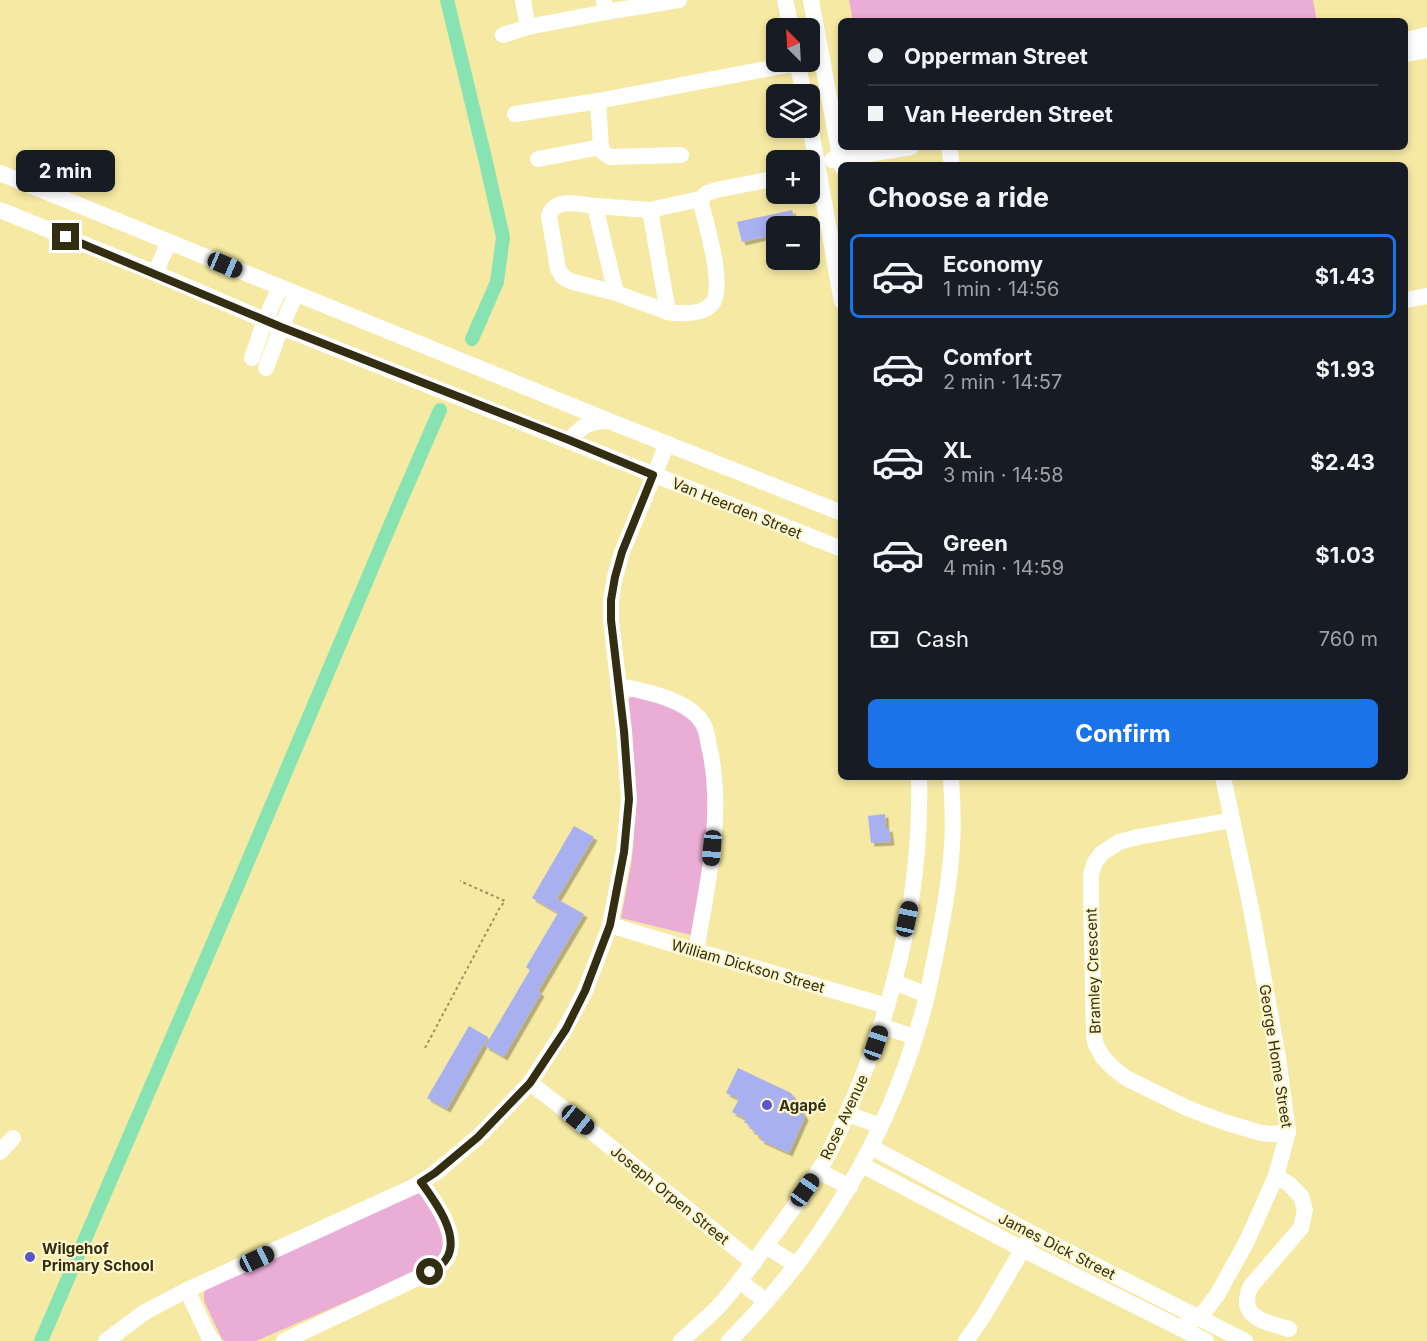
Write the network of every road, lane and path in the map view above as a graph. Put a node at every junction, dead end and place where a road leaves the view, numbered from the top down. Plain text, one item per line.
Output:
1 (523, 0) edge
2 (680, 0) edge
3 (785, 0) edge
4 (811, 0) edge
5 (605, 6) edge
6 (789, 18) edge
7 (528, 27) junction
8 (503, 35) dead end
9 (1427, 35) edge
10 (1408, 40) edge
11 (1427, 50) edge
12 (1408, 54) edge
13 (766, 68) edge
14 (597, 101) junction
15 (515, 114) dead end
16 (838, 132) edge
17 (820, 134) edge
18 (838, 137) edge
19 (601, 147) junction
20 (897, 150) edge
21 (681, 156) dead end
22 (538, 159) dead end
23 (845, 162) edge
24 (838, 164) edge
25 (820, 167) edge
26 (0, 173) edge
27 (766, 180) edge
28 (820, 193) edge
29 (700, 199) junction
30 (595, 206) junction
31 (0, 210) edge
32 (650, 210) junction
33 (169, 242) junction
34 (155, 273) junction
35 (838, 282) edge
36 (280, 288) junction
37 (615, 292) junction
38 (296, 294) junction
39 (1427, 296) edge
40 (1408, 300) edge
41 (668, 312) junction
42 (265, 320) junction
43 (281, 327) junction
44 (252, 358) dead end
45 (266, 368) dead end
46 (609, 421) junction
47 (569, 440) junction
48 (667, 444) junction
49 (653, 475) junction
50 (838, 511) edge
51 (838, 547) edge
52 (618, 686) junction
53 (918, 780) edge
54 (951, 780) edge
55 (1224, 780) edge
56 (1232, 820) junction
57 (460, 881) dead end
58 (610, 925) junction
59 (696, 951) junction
60 (894, 982) junction
61 (927, 994) junction
62 (887, 1006) junction
63 (881, 1026) junction
64 (915, 1037) junction
65 (425, 1048) dead end
66 (530, 1083) junction
67 (847, 1114) junction
68 (881, 1126) junction
69 (1288, 1132) junction
70 (13, 1138) dead end
71 (871, 1147) junction
72 (0, 1152) edge
73 (862, 1165) junction
74 (818, 1171) junction
75 (1276, 1176) junction
76 (421, 1182) junction
77 (850, 1187) junction
78 (1033, 1234) junction
79 (766, 1246) junction
80 (1022, 1249) junction
81 (754, 1263) junction
82 (796, 1265) junction
83 (740, 1281) junction
84 (188, 1290) junction
85 (766, 1301) junction
86 (1199, 1317) junction
87 (1180, 1328) junction
88 (1289, 1329) dead end
89 (106, 1341) edge
90 (213, 1341) edge
91 (284, 1341) edge
92 (681, 1341) edge
93 (729, 1341) edge
94 (966, 1341) edge
95 (1206, 1341) edge
96 (1245, 1341) edge

1 - 7 street
2 - 5 street
3 - 6 street
4 - 16 street
5 - 7 street
7 - 8 street
9 - 10 street
11 - 12 street
13 - 14 street
14 - 15 street
14 - 19 street
17 - 18 street
19 - 21 street
19 - 22 street
20 - 23 street
24 - 25 street
26 - 33 street
27 - 29 street
28 - 35 street
29 - 32 street
29 - 41 street
30 - 32 street
30 - 37 street
30 - 37 street
31 - 34 street, Van Heerden Street
32 - 41 street
33 - 34 street
33 - 36 street
34 - 42 street, Van Heerden Street
36 - 38 street
36 - 42 street
37 - 41 street
38 - 43 street
38 - 46 street
39 - 40 street
42 - 43 street, Van Heerden Street
42 - 44 street
43 - 45 street
43 - 47 street, Van Heerden Street
46 - 47 street
46 - 48 street
47 - 49 street, Van Heerden Street
48 - 49 street
48 - 50 street
49 - 51 street, Van Heerden Street
49 - 52 street
52 - 58 street
52 - 59 street
53 - 60 street, Rose Avenue
54 - 61 street
55 - 56 street, George Home Street
56 - 69 street, George Home Street
56 - 69 street, Bramley Crescent
57 - 65 path
58 - 59 street, William Dickson Street
58 - 66 street
59 - 62 street, William Dickson Street
60 - 61 street
60 - 62 street, Rose Avenue
61 - 64 street
62 - 63 street, Rose Avenue
63 - 64 street
63 - 67 street, Rose Avenue
64 - 68 street
66 - 76 street
66 - 81 street, Joseph Orpen Street
67 - 68 street
67 - 74 street, Rose Avenue
68 - 71 street
69 - 75 street, George Home Street
70 - 72 street
71 - 73 street
71 - 78 street, James Dick Street
73 - 77 street
73 - 80 street, James Dick Street
74 - 77 street
74 - 79 street, Rose Avenue
75 - 86 street, George Home Street
75 - 88 street
76 - 84 street
76 - 91 street
77 - 82 street
78 - 80 street
78 - 86 street, James Dick Street
79 - 81 street, Rose Avenue
79 - 82 street
80 - 87 street, James Dick Street
80 - 94 street
81 - 83 street, Rose Avenue
82 - 85 street
83 - 85 street
83 - 92 street, Rose Avenue
84 - 89 street
84 - 90 street
85 - 93 street
86 - 87 street
86 - 96 street, James Dick Street
87 - 95 street, James Dick Street

